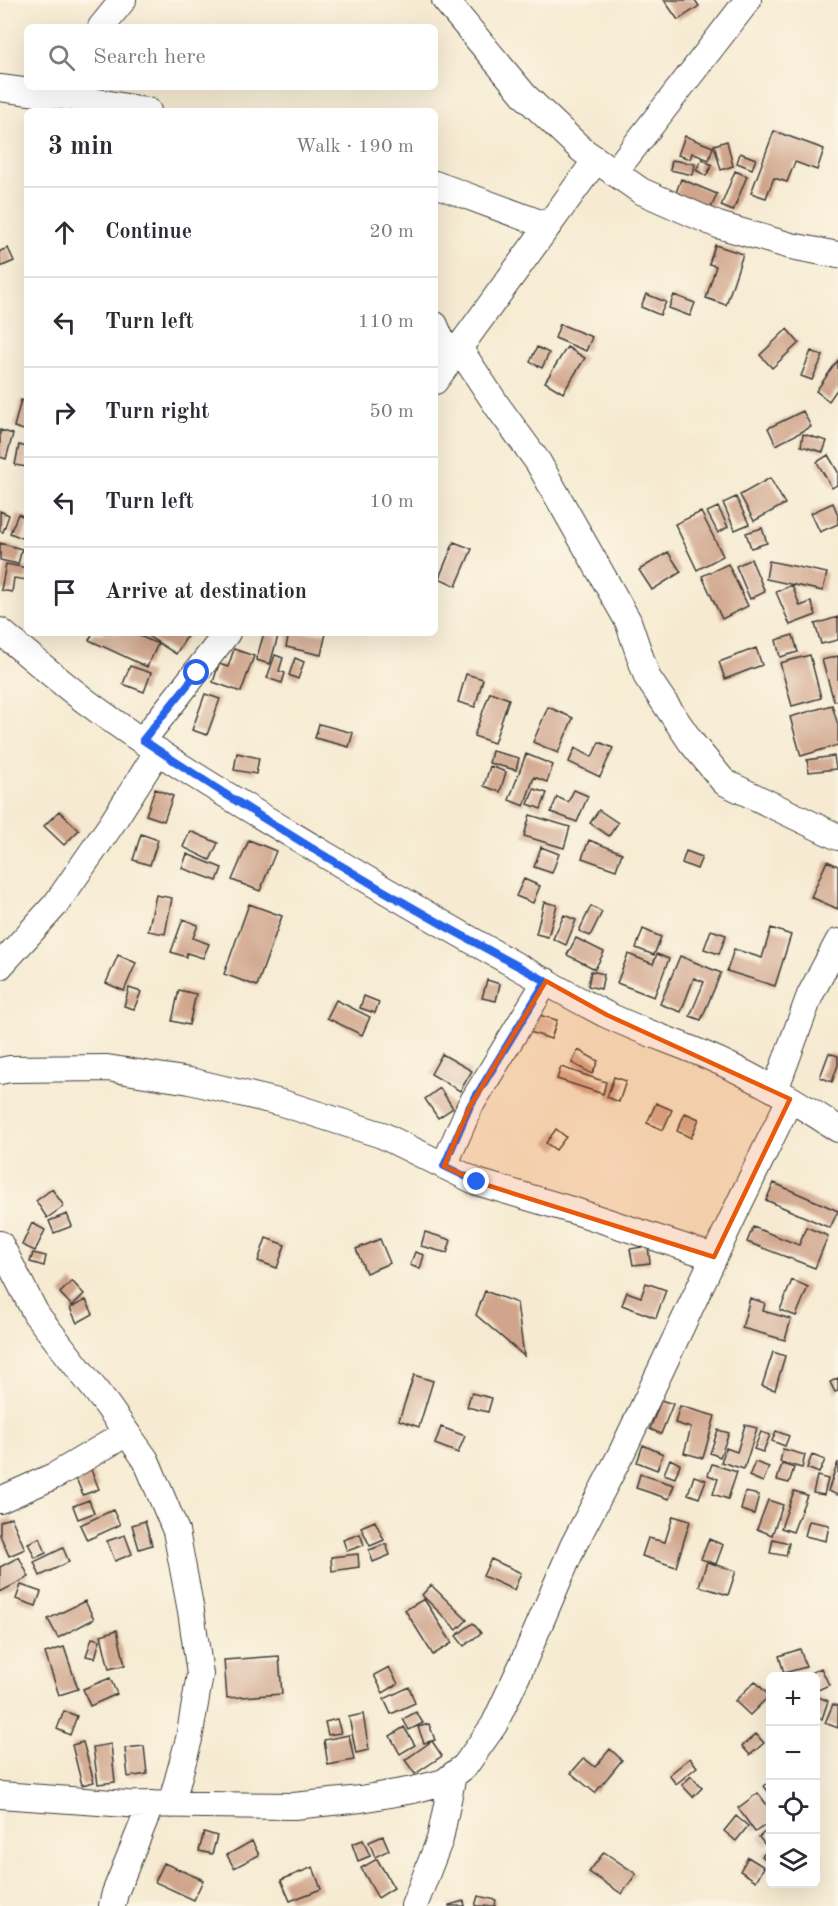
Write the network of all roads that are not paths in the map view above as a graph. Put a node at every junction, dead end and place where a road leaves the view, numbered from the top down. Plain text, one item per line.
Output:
1 (123, 0) edge
2 (445, 0) edge
3 (748, 0) edge
4 (103, 24) edge
5 (0, 88) edge
6 (24, 89) edge
7 (36, 90) edge
8 (54, 91) edge
9 (134, 108) edge
10 (605, 166) junction
11 (438, 184) edge
12 (548, 226) junction
13 (838, 255) edge
14 (438, 334) edge
15 (448, 363) edge
16 (0, 631) edge
17 (225, 636) edge
18 (151, 746) junction
19 (838, 837) edge
20 (838, 942) edge
21 (0, 966) edge
22 (546, 981) junction
23 (0, 1071) edge
24 (782, 1095) junction
25 (838, 1129) edge
26 (444, 1166) junction
27 (0, 1244) edge
28 (714, 1257) junction
29 (127, 1433) junction
30 (0, 1500) edge
31 (453, 1775) junction
32 (0, 1795) edge
33 (161, 1805) junction
34 (112, 1906) edge
35 (414, 1906) edge

1 - 4 street
2 - 10 street
3 - 10 street
5 - 6 street
7 - 8 street
8 - 9 street
10 - 12 street
10 - 13 street
11 - 12 street
12 - 15 street
14 - 15 street
15 - 19 street
16 - 18 street
17 - 18 street
18 - 21 street
18 - 22 street
20 - 24 street
22 - 24 street
22 - 26 street
23 - 26 street
24 - 25 street
24 - 28 street
26 - 28 street
27 - 29 street
28 - 31 street
29 - 30 street
29 - 33 street
31 - 33 street
31 - 35 street
32 - 33 street
33 - 34 street

